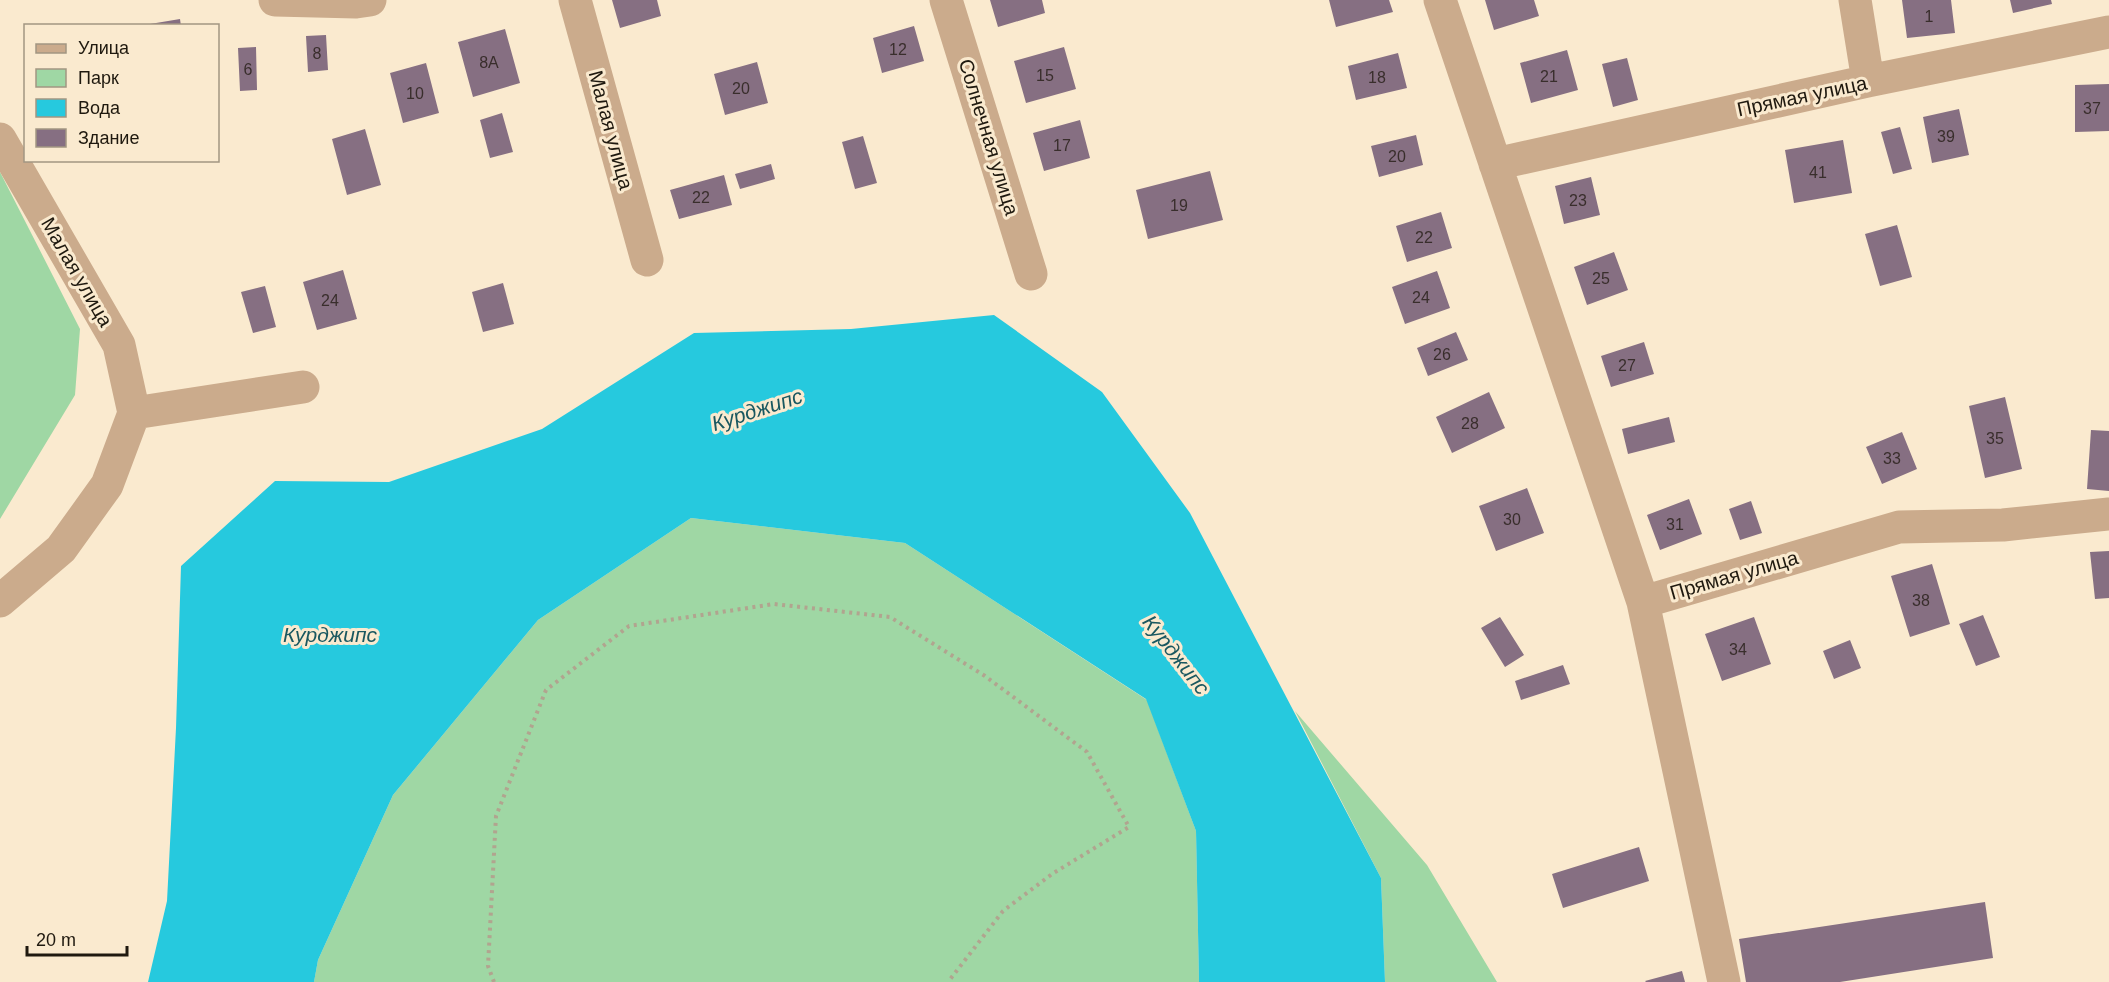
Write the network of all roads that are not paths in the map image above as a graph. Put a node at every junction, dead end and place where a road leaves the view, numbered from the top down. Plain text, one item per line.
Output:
1 (275, 0) edge
2 (370, 0) edge
3 (575, 0) edge
4 (946, 0) edge
5 (1440, 0) edge
6 (1855, 0) edge
7 (2109, 32) edge
8 (1868, 81) junction
9 (0, 139) edge
10 (1495, 164) junction
11 (647, 260) dead end
12 (1031, 274) dead end
13 (303, 387) dead end
14 (134, 413) junction
15 (2109, 514) edge
16 (0, 601) edge
17 (1643, 602) junction
18 (1724, 982) edge

1 - 2 street
3 - 11 street, Малая улица
4 - 12 street, Солнечная улица
5 - 10 street, Прямая улица
6 - 8 street
7 - 8 street, Прямая улица
8 - 10 street, Прямая улица
9 - 14 street, Малая улица
10 - 17 street, Прямая улица
13 - 14 street
14 - 16 street
15 - 17 street, Прямая улица
17 - 18 street, Прямая улица

